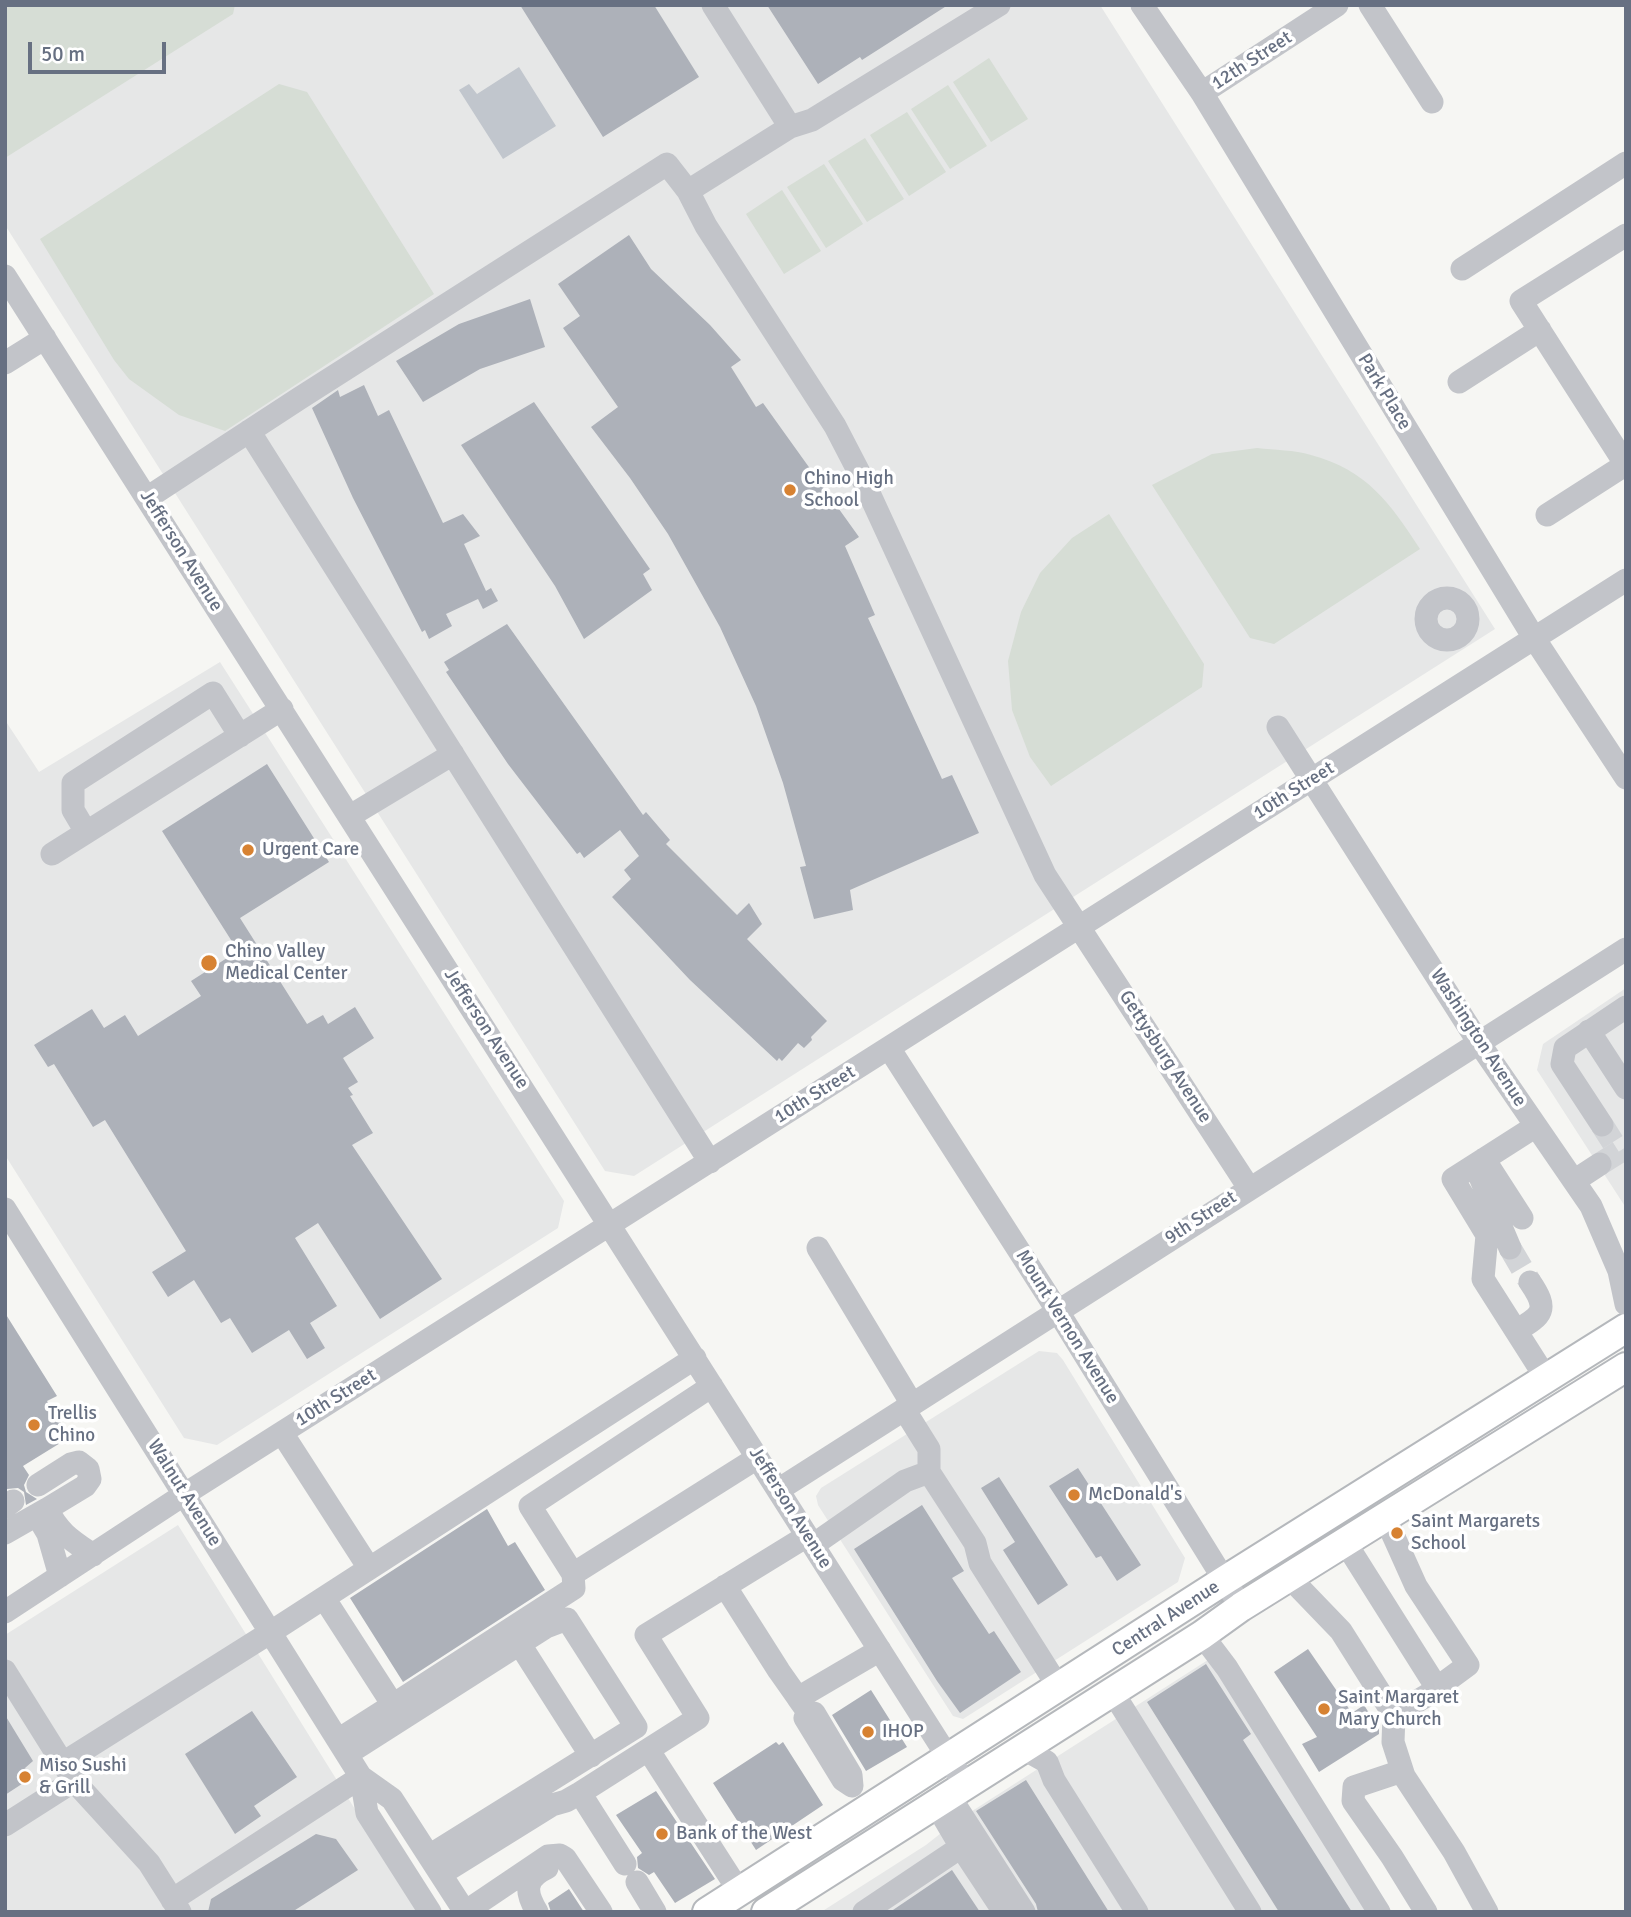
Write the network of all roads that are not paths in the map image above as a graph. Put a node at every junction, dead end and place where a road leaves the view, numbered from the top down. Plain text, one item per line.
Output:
1 (713, 5) edge
2 (999, 5) edge
3 (1142, 5) edge
4 (1337, 5) edge
5 (1370, 5) edge
6 (1202, 93) junction
7 (1432, 102) dead end
8 (790, 127) junction
9 (1626, 163) edge
10 (688, 191) junction
11 (1626, 235) edge
12 (1462, 269) dead end
13 (5, 275) edge
14 (1540, 330) junction
15 (45, 338) junction
16 (5, 363) edge
17 (1459, 382) dead end
18 (249, 431) junction
19 (1626, 465) edge
20 (147, 498) junction
21 (1547, 515) dead end
22 (1626, 580) edge
23 (1534, 638) junction
24 (282, 709) junction
25 (1278, 727) dead end
26 (240, 736) junction
27 (453, 754) junction
28 (1623, 767) edge
29 (1312, 779) junction
30 (350, 816) junction
31 (86, 832) junction
32 (52, 854) dead end
33 (1080, 927) junction
34 (1623, 957) edge
35 (1626, 1007) edge
36 (1589, 1031) junction
37 (1479, 1042) junction
38 (889, 1048) junction
39 (1626, 1088) edge
40 (1602, 1125) tunnel mouth
41 (1536, 1126) junction
42 (710, 1162) junction
43 (1479, 1162) junction
44 (1600, 1164) tunnel mouth
45 (1574, 1181) junction
46 (1249, 1188) junction
47 (5, 1209) edge
48 (1522, 1218) dead end
49 (610, 1225) junction
50 (818, 1248) dead end
51 (1510, 1248) tunnel mouth
52 (1530, 1282) tunnel mouth
53 (1626, 1304) edge
54 (1057, 1310) junction
55 (1626, 1328) edge
56 (1516, 1331) junction
57 (695, 1358) junction
58 (1626, 1367) edge
59 (1546, 1378) junction
60 (712, 1386) junction
61 (908, 1406) junction
62 (282, 1433) junction
63 (757, 1458) junction
64 (929, 1472) junction
65 (1377, 1484) junction
66 (37, 1485) dead end
67 (778, 1490) junction
68 (184, 1494) junction
69 (42, 1512) junction
70 (1385, 1517) junction
71 (5, 1533) edge
72 (810, 1540) junction
73 (1345, 1542) junction
74 (93, 1555) junction
75 (369, 1568) junction
76 (573, 1574) junction
77 (60, 1576) junction
78 (1289, 1577) junction
79 (1225, 1580) junction
80 (725, 1586) junction
81 (324, 1598) junction
82 (1241, 1607) junction
83 (5, 1612) edge
84 (271, 1632) junction
85 (1202, 1634) junction
86 (519, 1643) junction
87 (880, 1650) junction
88 (5, 1671) edge
89 (1070, 1681) junction
90 (1437, 1688) junction
91 (1112, 1692) junction
92 (393, 1705) junction
93 (803, 1705) junction
94 (1394, 1715) junction
95 (343, 1747) junction
96 (1022, 1748) junction
97 (649, 1751) junction
98 (591, 1756) junction
99 (948, 1757) junction
100 (1402, 1771) junction
101 (68, 1772) junction
102 (361, 1777) junction
103 (580, 1793) junction
104 (949, 1794) junction
105 (859, 1798) junction
106 (5, 1825) edge
107 (961, 1847) junction
108 (435, 1865) junction
109 (570, 1865) junction
110 (746, 1901) edge
111 (495, 1903) edge
112 (534, 1904) edge
113 (176, 1906) edge
114 (429, 1912) edge
115 (465, 1912) edge
116 (601, 1912) edge
117 (656, 1912) edge
118 (706, 1912) edge
119 (766, 1912) edge
120 (864, 1912) edge
121 (1004, 1912) edge
122 (1024, 1912) edge
123 (1137, 1912) edge
124 (1250, 1912) edge
125 (1379, 1912) edge
126 (1426, 1912) edge
127 (1487, 1912) edge

1 - 8 street
2 - 8 street
3 - 6 street, Park Place
4 - 6 street, 12th Street
5 - 7 street
6 - 23 street, Park Place
8 - 10 street
9 - 12 street
10 - 18 street, Gettysburg Avenue
10 - 33 street, Gettysburg Avenue
11 - 14 street
13 - 15 street, Jefferson Avenue
14 - 17 street
14 - 19 street
15 - 16 street
15 - 20 street, Jefferson Avenue
18 - 20 street
18 - 27 street
19 - 21 street
20 - 24 street, Jefferson Avenue
22 - 23 street, 10th Street
23 - 28 street, Park Place
23 - 29 street, 10th Street
24 - 26 street
24 - 30 street, Jefferson Avenue
25 - 29 street, Washington Avenue
26 - 31 street
26 - 31 street
27 - 30 street
27 - 42 street
29 - 33 street, 10th Street
29 - 37 street, Washington Avenue
30 - 49 street, Jefferson Avenue
31 - 32 street
33 - 38 street, 10th Street
33 - 46 street, Gettysburg Avenue
34 - 37 street, 9th Street
35 - 36 street
36 - 39 street
36 - 40 street
37 - 41 street, Washington Avenue
37 - 46 street, 9th Street
38 - 42 street, 10th Street
38 - 54 street, Mount Vernon Avenue
41 - 43 street
41 - 45 street, Washington Avenue
42 - 49 street, 10th Street
43 - 48 street
43 - 51 street
43 - 56 street
44 - 45 street
45 - 53 street, Washington Avenue
46 - 54 street, 9th Street
47 - 68 street, Walnut Avenue
49 - 57 street, Jefferson Avenue
49 - 62 street, 10th Street
50 - 61 street
52 - 56 street
54 - 61 street, 9th Street
54 - 79 street, Mount Vernon Avenue
55 - 59 main road, Central Avenue
56 - 59 street
57 - 60 street, Jefferson Avenue
57 - 75 street
58 - 70 main road, Central Avenue
59 - 65 main road, Central Avenue
60 - 63 street, Jefferson Avenue
60 - 76 street
61 - 64 street
61 - 67 street, 9th Street
62 - 68 street, 10th Street
62 - 75 street
63 - 67 street, Jefferson Avenue
63 - 76 street
64 - 72 street
64 - 89 street
65 - 78 main road
65 - 79 main road, Central Avenue
66 - 69 street
67 - 72 street, Jefferson Avenue
68 - 74 street, 10th Street
68 - 84 street, Walnut Avenue
69 - 71 street
69 - 74 street
69 - 77 street
70 - 73 main road, Central Avenue
70 - 90 street
72 - 80 street
72 - 87 street, Jefferson Avenue
73 - 78 main road, Central Avenue
73 - 90 street
74 - 77 street, 10th Street
75 - 81 street
76 - 92 street
77 - 83 street, 10th Street
78 - 82 main road, Central Avenue
78 - 94 street
79 - 82 street, Mount Vernon Avenue
79 - 89 main road, Central Avenue
80 - 93 street
80 - 97 street
81 - 84 street
81 - 92 street
82 - 85 main road, Central Avenue
84 - 95 street, Walnut Avenue
84 - 101 street
85 - 91 main road, Central Avenue
85 - 125 street
86 - 95 street
86 - 98 street
86 - 98 street
87 - 93 street
87 - 99 street, Jefferson Avenue
88 - 101 street
89 - 96 main road
89 - 99 main road, Central Avenue
90 - 94 street
91 - 96 main road, Central Avenue
91 - 124 street
92 - 95 street
93 - 105 street
94 - 100 street
95 - 102 street, Walnut Avenue
96 - 104 main road, Central Avenue
96 - 123 street
97 - 103 street
97 - 110 street
98 - 108 street
99 - 104 street, Jefferson Avenue
99 - 105 main road, Central Avenue
100 - 126 street
100 - 127 street
101 - 106 street
101 - 113 street
102 - 108 street, Walnut Avenue
102 - 113 street
102 - 114 street, Walnut Avenue
103 - 108 street
103 - 117 street
104 - 107 street
104 - 119 main road, Central Avenue
104 - 122 street
105 - 110 main road, Central Avenue
107 - 120 street
107 - 121 street
108 - 115 street, Walnut Avenue
109 - 111 street
109 - 112 street
109 - 116 street
110 - 118 main road, Central Avenue
111 - 112 street
111 - 115 street

